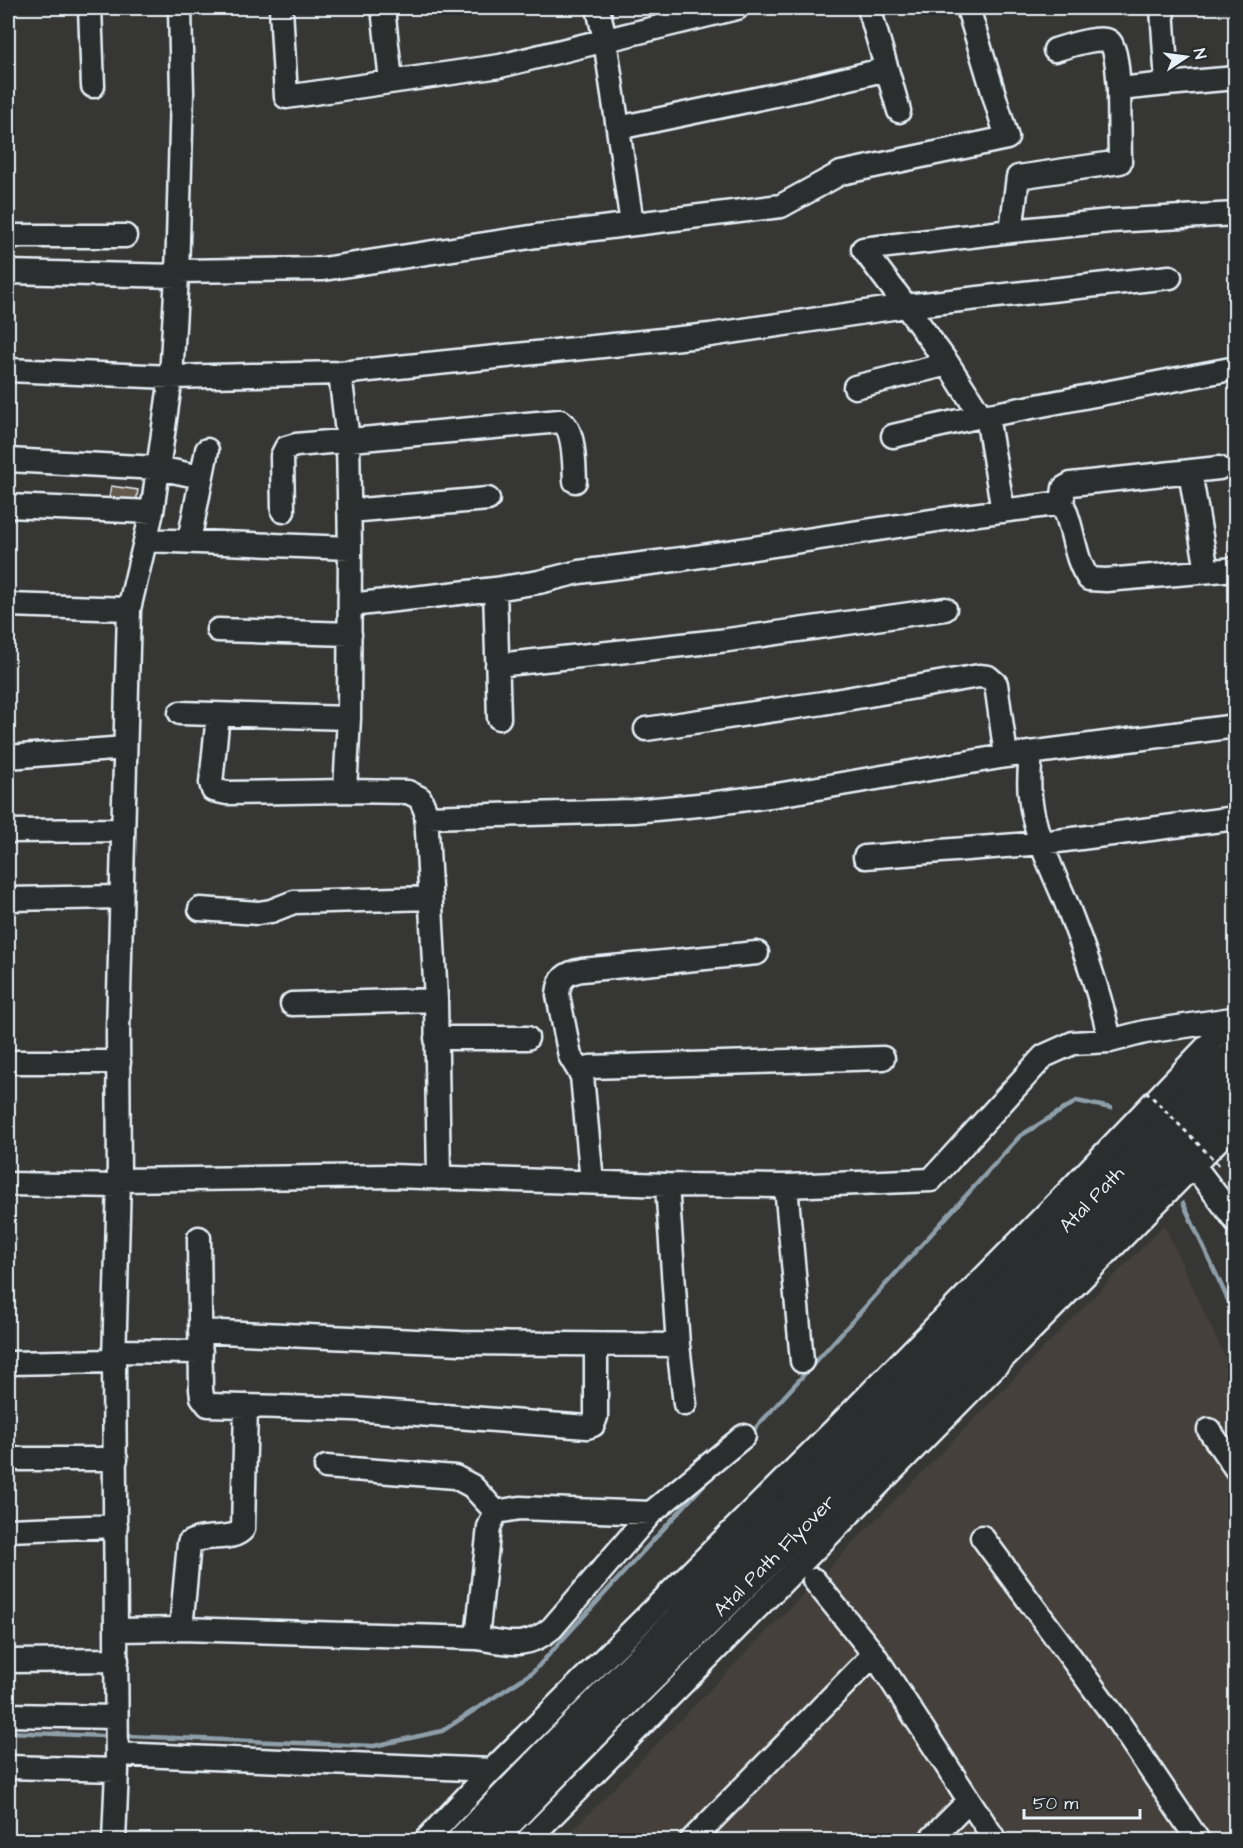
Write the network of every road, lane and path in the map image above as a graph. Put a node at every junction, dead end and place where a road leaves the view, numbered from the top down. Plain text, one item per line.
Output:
1 (90, 8) edge
2 (180, 8) edge
3 (281, 8) edge
4 (383, 8) edge
5 (598, 8) edge
6 (738, 8) edge
7 (869, 8) edge
8 (968, 8) edge
9 (1162, 8) edge
10 (605, 40) junction
11 (1055, 50) dead end
12 (887, 69) junction
13 (1236, 78) edge
14 (391, 81) junction
15 (1167, 84) junction
16 (93, 86) dead end
17 (1119, 89) junction
18 (899, 111) dead end
19 (618, 128) junction
20 (1236, 214) edge
21 (632, 224) junction
22 (1011, 231) junction
23 (8, 236) edge
24 (125, 236) dead end
25 (8, 272) edge
26 (177, 274) junction
27 (1170, 277) dead end
28 (906, 306) junction
29 (948, 364) junction
30 (1236, 368) edge
31 (8, 370) edge
32 (340, 373) junction
33 (171, 377) junction
34 (855, 387) dead end
35 (984, 416) junction
36 (893, 436) dead end
37 (348, 441) junction
38 (207, 450) dead end
39 (8, 460) edge
40 (158, 468) junction
41 (1220, 468) dead end
42 (1190, 472) junction
43 (201, 477) junction
44 (575, 481) dead end
45 (488, 499) dead end
46 (1062, 503) junction
47 (8, 506) edge
48 (283, 511) dead end
49 (349, 511) junction
50 (1003, 511) junction
51 (152, 512) junction
52 (146, 540) junction
53 (189, 541) junction
54 (350, 548) junction
55 (1236, 569) edge
56 (1208, 571) junction
57 (495, 589) junction
58 (8, 605) edge
59 (350, 605) junction
60 (129, 609) junction
61 (945, 609) dead end
62 (218, 630) dead end
63 (350, 634) junction
64 (497, 665) junction
65 (180, 713) dead end
66 (218, 714) junction
67 (349, 718) junction
68 (499, 718) dead end
69 (1236, 726) edge
70 (646, 729) dead end
71 (125, 748) junction
72 (1017, 755) junction
73 (8, 757) edge
74 (345, 791) junction
75 (426, 817) junction
76 (1236, 818) edge
77 (123, 830) junction
78 (8, 831) edge
79 (1042, 843) junction
80 (865, 857) dead end
81 (122, 897) junction
82 (430, 898) junction
83 (8, 899) edge
84 (200, 909) dead end
85 (757, 953) dead end
86 (436, 1000) junction
87 (292, 1004) dead end
88 (1234, 1017) edge
89 (436, 1038) junction
90 (527, 1038) dead end
91 (1110, 1041) junction
92 (1236, 1052) edge
93 (883, 1058) dead end
94 (8, 1062) edge
95 (118, 1062) junction
96 (582, 1076) junction
97 (1146, 1091) dead end
98 (1236, 1091) edge
99 (1236, 1122) edge
100 (1219, 1165) dead end
101 (1191, 1168) junction
102 (439, 1178) junction
103 (592, 1182) junction
104 (118, 1183) junction
105 (8, 1184) edge
106 (667, 1185) junction
107 (786, 1186) junction
108 (1236, 1221) edge
109 (199, 1238) dead end
110 (1059, 1269) junction
111 (1049, 1311) junction
112 (200, 1341) junction
113 (596, 1345) junction
114 (678, 1345) junction
115 (918, 1345) junction
116 (947, 1346) junction
117 (114, 1356) junction
118 (802, 1361) dead end
119 (8, 1363) edge
120 (685, 1404) dead end
121 (246, 1406) junction
122 (1209, 1430) dead end
123 (744, 1436) dead end
124 (8, 1459) edge
125 (116, 1459) junction
126 (326, 1467) dead end
127 (1236, 1469) edge
128 (496, 1512) junction
129 (651, 1513) junction
130 (116, 1526) junction
131 (8, 1530) edge
132 (982, 1537) dead end
133 (814, 1580) dead end
134 (181, 1629) junction
135 (117, 1630) junction
136 (477, 1638) junction
137 (874, 1654) junction
138 (117, 1660) junction
139 (8, 1661) edge
140 (8, 1715) edge
141 (116, 1717) junction
142 (117, 1762) junction
143 (8, 1767) edge
144 (492, 1770) junction
145 (969, 1801) junction
146 (114, 1840) edge
147 (426, 1840) edge
148 (462, 1840) edge
149 (490, 1840) edge
150 (528, 1840) edge
151 (692, 1840) edge
152 (930, 1840) edge
153 (995, 1840) edge
154 (1198, 1840) edge

1 - 16 street
2 - 26 street
3 - 14 street
4 - 14 street
5 - 10 street
6 - 10 street
7 - 12 street
8 - 21 street
9 - 15 street
10 - 14 street
10 - 19 street
11 - 17 street
12 - 18 street
12 - 19 street
13 - 15 street
15 - 17 street
17 - 22 street
19 - 21 street
20 - 22 street
21 - 26 street
22 - 28 street
23 - 24 street
25 - 26 street
26 - 33 street
27 - 28 street
28 - 29 street
28 - 32 street
29 - 34 street
29 - 35 street
30 - 35 street
31 - 33 street
32 - 33 street
32 - 37 street
33 - 40 street
35 - 36 street
35 - 50 street
37 - 44 street
37 - 48 street
37 - 49 street
38 - 43 street
39 - 40 street
40 - 43 street
40 - 51 street
41 - 42 street
42 - 46 street
42 - 56 street
43 - 53 street
45 - 49 street
46 - 50 street
46 - 56 street
47 - 51 street
49 - 54 street
50 - 57 street
51 - 52 street
52 - 53 street
52 - 60 street
53 - 54 street
54 - 59 street
55 - 56 street
57 - 59 street
57 - 64 street
58 - 60 street
59 - 63 street
60 - 71 street
61 - 64 street
62 - 63 street
63 - 67 street
64 - 68 street
65 - 66 street
66 - 67 street
66 - 74 street
67 - 74 street
69 - 72 street
70 - 72 street
71 - 73 street
71 - 77 street
72 - 75 street
72 - 79 street
74 - 75 street
75 - 82 street
76 - 79 street
77 - 78 street
77 - 81 street
79 - 80 street
79 - 91 street
81 - 83 street
81 - 95 street
82 - 84 street
82 - 86 street
85 - 96 street
86 - 87 street
86 - 89 street
88 - 91 street
88 - 115 street
89 - 90 street
89 - 102 street
91 - 107 street
92 - 116 main road, Atal Path
93 - 96 street
94 - 95 street
95 - 104 street
96 - 103 street
97 - 100 path, bridge
98 - 110 main road, Atal Path Flyover
99 - 101 street
101 - 108 street
101 - 111 street
102 - 103 street
102 - 104 street
103 - 106 street
104 - 105 street
104 - 117 street
106 - 107 street
106 - 114 street
107 - 118 street
109 - 112 street
110 - 111 main road
110 - 149 main road, Atal Path Flyover
111 - 150 street
112 - 113 street
112 - 117 street
112 - 121 street
113 - 114 street
113 - 121 street
114 - 120 street
115 - 116 main road
115 - 144 street
116 - 148 main road, Atal Path Flyover
117 - 119 street
117 - 125 street
121 - 134 street
122 - 127 street
123 - 129 street
124 - 125 street
125 - 130 street
126 - 128 street
128 - 129 street
128 - 136 street
129 - 136 street
130 - 131 street
130 - 135 street
132 - 154 street
133 - 137 street
134 - 135 street
134 - 136 street
135 - 138 street
137 - 145 street
137 - 151 street
138 - 139 street
138 - 141 street
140 - 141 street
141 - 142 street
142 - 143 street
142 - 144 street
142 - 146 street
144 - 147 street
145 - 152 street
145 - 153 street

